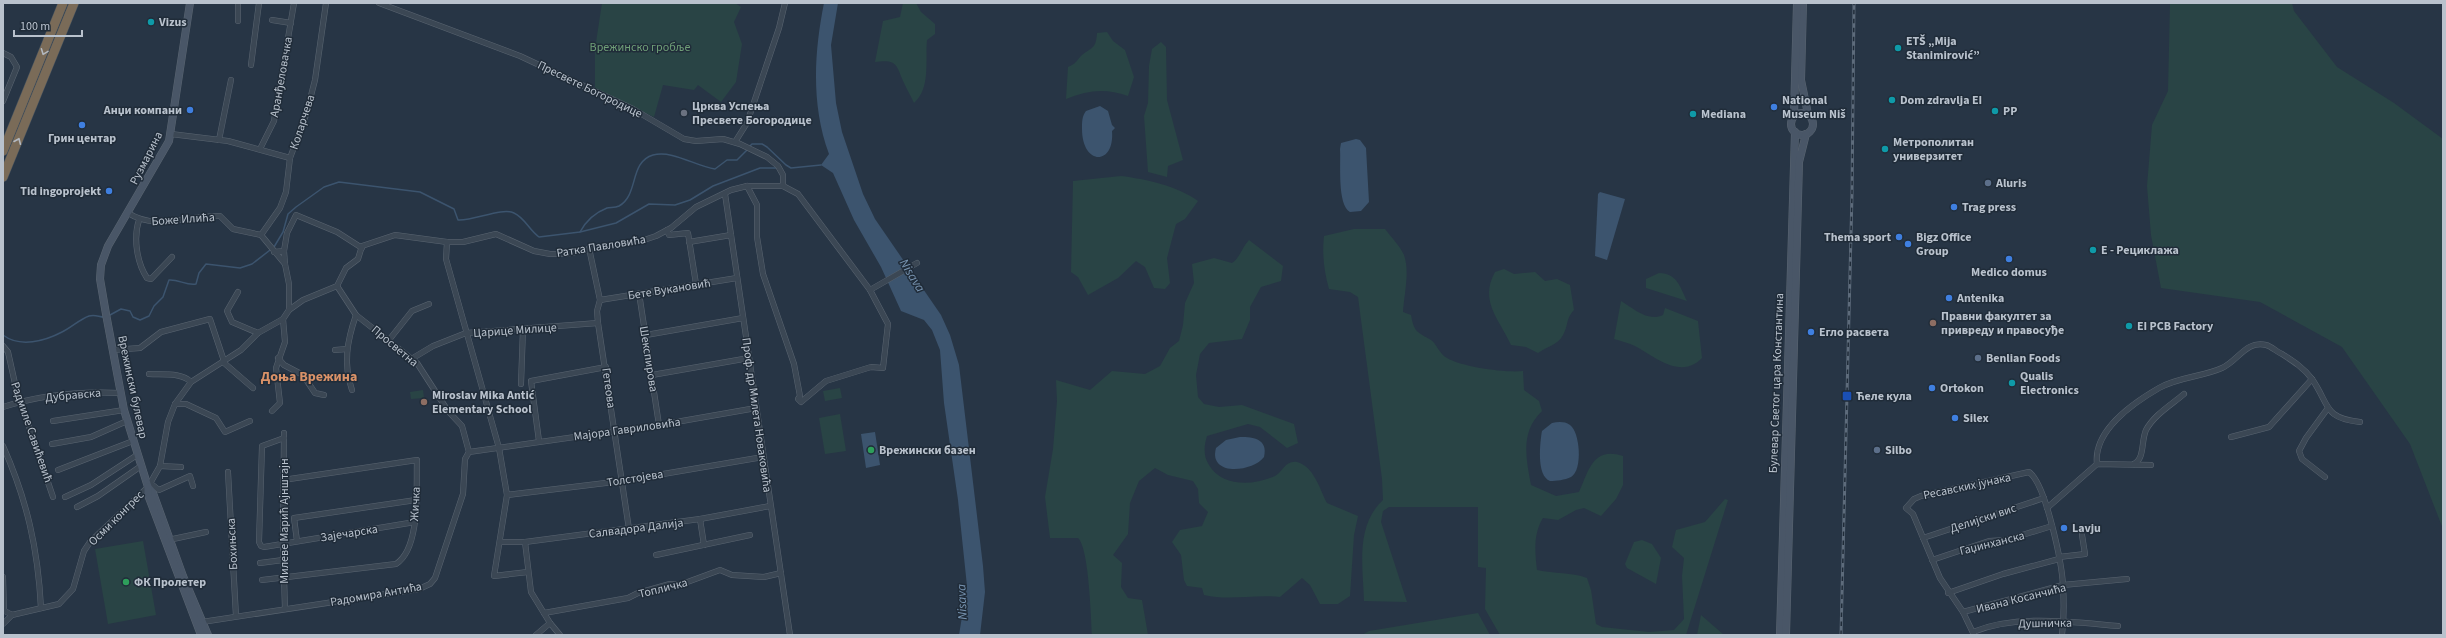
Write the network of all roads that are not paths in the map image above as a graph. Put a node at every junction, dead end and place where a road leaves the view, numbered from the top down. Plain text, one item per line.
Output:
1 (63, 3) edge
2 (74, 3) edge
3 (190, 3) edge
4 (238, 3) edge
5 (259, 3) edge
6 (294, 3) edge
7 (326, 3) edge
8 (379, 3) edge
9 (785, 3) edge
10 (1797, 3) edge
11 (1803, 3) edge
12 (272, 20) dead end
13 (238, 21) dead end
14 (290, 23) junction
15 (3, 53) edge
16 (251, 65) dead end
17 (231, 80) dead end
18 (3, 101) edge
19 (1808, 114) junction
20 (1794, 116) junction
21 (1795, 132) junction
22 (171, 134) junction
23 (1806, 134) junction
24 (219, 140) junction
25 (735, 142) junction
26 (260, 149) junction
27 (3, 152) edge
28 (290, 158) junction
29 (3, 177) edge
30 (748, 186) junction
31 (784, 186) junction
32 (726, 194) junction
33 (128, 213) junction
34 (139, 220) junction
35 (666, 230) junction
36 (261, 235) junction
37 (731, 235) junction
38 (446, 242) junction
39 (690, 242) junction
40 (362, 248) junction
41 (589, 248) junction
42 (284, 251) junction
43 (274, 252) junction
44 (172, 257) dead end
45 (917, 262) dead end
46 (285, 264) junction
47 (737, 278) junction
48 (696, 284) junction
49 (337, 286) junction
50 (870, 290) junction
51 (238, 292) dead end
52 (640, 293) junction
53 (600, 300) junction
54 (429, 304) dead end
55 (289, 310) junction
56 (356, 316) junction
57 (107, 317) joint
58 (743, 318) junction
59 (283, 319) junction
60 (598, 323) junction
61 (522, 329) junction
62 (258, 333) junction
63 (466, 334) junction
64 (646, 335) junction
65 (389, 340) junction
66 (3, 346) edge
67 (347, 349) junction
68 (113, 350) junction
69 (335, 350) dead end
70 (278, 358) junction
71 (413, 358) junction
72 (749, 358) junction
73 (224, 362) junction
74 (606, 367) junction
75 (149, 374) dead end
76 (652, 375) junction
77 (2312, 380) junction
78 (191, 382) junction
79 (520, 384) dead end
80 (253, 388) dead end
81 (352, 390) dead end
82 (121, 393) junction
83 (2184, 394) dead end
84 (324, 395) dead end
85 (21, 401) junction
86 (175, 404) junction
87 (3, 407) edge
88 (756, 408) junction
89 (2328, 408) junction
90 (124, 410) junction
91 (272, 411) dead end
92 (250, 420) dead end
93 (54, 421) dead end
94 (127, 421) junction
95 (2360, 422) dead end
96 (659, 425) junction
97 (615, 432) junction
98 (284, 435) joint
99 (2231, 437) dead end
100 (133, 441) junction
101 (539, 441) junction
102 (52, 444) dead end
103 (3, 446) edge
104 (498, 448) junction
105 (469, 452) junction
106 (137, 455) junction
107 (763, 457) junction
108 (2098, 464) junction
109 (2134, 464) junction
110 (2151, 465) dead end
111 (141, 466) junction
112 (160, 466) junction
113 (181, 467) dead end
114 (58, 470) dead end
115 (228, 472) dead end
116 (2325, 477) dead end
117 (283, 480) junction
118 (622, 481) junction
119 (149, 485) junction
120 (193, 486) dead end
121 (507, 495) junction
122 (53, 497) dead end
123 (65, 497) dead end
124 (2044, 498) junction
125 (416, 500) junction
126 (770, 506) junction
127 (77, 507) dead end
128 (2047, 508) junction
129 (700, 519) junction
130 (415, 522) junction
131 (2052, 526) junction
132 (629, 529) junction
133 (206, 532) dead end
134 (2082, 534) dead end
135 (750, 535) dead end
136 (1923, 538) junction
137 (297, 541) junction
138 (170, 542) junction
139 (500, 542) junction
140 (525, 542) junction
141 (283, 544) junction
142 (704, 545) junction
143 (656, 555) dead end
144 (2059, 558) junction
145 (283, 560) junction
146 (1932, 560) junction
147 (260, 563) dead end
148 (528, 572) junction
149 (781, 573) junction
150 (3, 577) edge
151 (284, 578) junction
152 (2127, 579) dead end
153 (262, 580) dead end
154 (2063, 585) junction
155 (1948, 593) junction
156 (41, 608) junction
157 (285, 610) junction
158 (4, 611) edge
159 (1963, 612) junction
160 (544, 613) junction
161 (12, 615) junction
162 (236, 616) junction
163 (2064, 621) junction
164 (202, 622) junction
165 (550, 623) junction
166 (3, 624) edge
167 (2118, 626) dead end
168 (1973, 633) edge
169 (201, 635) edge
170 (208, 635) edge
171 (536, 635) edge
172 (560, 635) edge
173 (790, 635) edge
174 (1780, 635) edge
175 (1786, 635) edge
176 (2062, 635) edge

1 -> 27 highway
29 -> 2 highway
3 - 22 main road, Рузмарина
4 - 13 street
5 - 16 street
6 - 14 street, Аранђеловачка
7 - 28 street, Коларчева
8 - 25 street, Пресвете Богородице
9 - 25 street
10 - 20 main road
11 - 19 main road
12 - 14 street
14 - 26 street, Аранђеловачка
15 - 18 street
17 - 24 street
19 - 20 main road
19 - 23 main road
20 - 21 main road
21 - 23 main road
21 - 174 main road, Булевар Светог цара Константина
22 - 24 street
22 - 33 main road, Рузмарина
23 - 175 main road, Булевар Светог цара Константина
24 - 26 street
25 - 31 street, Пресвете Богородице
26 - 28 street
28 - 36 street, Коларчева
30 - 31 street, Ратка Павловића
30 - 32 street, Ратка Павловића
30 - 50 street
31 - 50 street
32 - 35 street, Ратка Павловића
32 - 37 street, Проф. др Милета Новаковића
33 - 34 street, Боже Илића
33 - 57 main road, Рузмарина
34 - 36 street, Боже Илића
34 - 44 street
35 - 39 street
35 - 41 street, Ратка Павловића
36 - 43 street
37 - 39 street
37 - 47 street, Проф. др Милета Новаковића
38 - 40 street, Ратка Павловића
38 - 41 street, Ратка Павловића
38 - 63 street
39 - 48 street
40 - 42 street
40 - 49 street
41 - 53 street, Гетеова
42 - 43 street
42 - 46 street
43 - 46 street
45 - 50 street
46 - 55 street
47 - 48 street, Бете Вукановић
47 - 58 street, Проф. др Милета Новаковића
48 - 52 street, Бете Вукановић
49 - 55 street
49 - 56 street, Просветна
51 - 62 street
52 - 53 street, Бете Вукановић
52 - 64 street, Шекспирова
53 - 60 street, Гетеова
54 - 65 street
55 - 59 street
56 - 65 street, Просветна
56 - 67 street
57 - 68 main road, Врежински булевар
58 - 64 street
58 - 72 street, Проф. др Милета Новаковића
59 - 62 street
59 - 70 street
60 - 61 street, Царице Милице
60 - 74 street, Гетеова
61 - 63 street, Царице Милице
61 - 79 street
62 - 73 street
63 - 71 street, Царице Милице
63 - 104 street
64 - 76 street, Шекспирова
65 - 71 street, Просветна
66 - 85 street, Радмиле Савићевић
67 - 69 street
67 - 81 street
68 - 73 street
68 - 82 main road, Врежински булевар
70 - 84 street
70 - 91 street
71 - 105 street, Просветна
72 - 76 street
72 - 88 street, Проф. др Милета Новаковића
73 - 78 street
73 - 80 street
74 - 97 street, Гетеова
74 - 101 street
75 - 78 street
76 - 96 street, Шекспирова
77 - 89 street
77 - 99 street
77 - 108 street
78 - 86 street
82 - 85 street, Дубравска
82 - 90 main road, Врежински булевар
83 - 109 street
85 - 87 street, Дубравска
85 - 122 street, Радмиле Савићевић
86 - 92 street
86 - 112 street
88 - 96 street, Мајора Гавриловића
88 - 107 street, Проф. др Милета Новаковића
89 - 95 street
89 - 116 street
90 - 93 street
90 - 94 main road, Врежински булевар
94 - 100 main road, Врежински булевар
94 - 102 street
96 - 97 street, Мајора Гавриловића
97 - 101 street, Мајора Гавриловића
97 - 118 street, Гетеова
98 - 117 street, Милеве Марић Ајнштајн
98 - 141 street, Зајечарска
100 - 106 main road, Врежински булевар
100 - 114 street
101 - 104 street, Мајора Гавриловића
103 - 156 street
104 - 105 street
104 - 121 street
105 - 157 street, Радомира Антића
106 - 111 main road, Врежински булевар
106 - 123 street
107 - 118 street, Толстојева
107 - 126 street, Проф. др Милета Новаковића
108 - 109 street
108 - 128 street
109 - 110 street
111 - 119 main road, Врежински булевар
111 - 127 street
112 - 113 street
112 - 119 street
115 - 162 street, Бохињска
117 - 125 street, Жичка
117 - 141 street, Милеве Марић Ајнштајн
118 - 121 street, Толстојева
118 - 132 street, Гетеова
119 - 120 street
119 - 138 main road, Врежински булевар
119 - 156 street, Осми конгрес
119 - 169 main road, Врежински булевар
121 - 139 street
124 - 128 street
124 - 136 street, Делијски вис
124 - 136 street, Ресавских јунака
125 - 130 street, Жичка
125 - 137 street
126 - 129 street, Салвадора Далија
126 - 149 street, Проф. др Милета Новаковића
128 - 131 street
129 - 132 street, Салвадора Далија
129 - 142 street
130 - 137 street, Зајечарска
130 - 151 street, Жичка
131 - 144 street
131 - 146 street, Гаџинханска
132 - 140 street, Салвадора Далија
133 - 138 street
134 - 144 street
135 - 142 street
136 - 146 street
137 - 141 street, Зајечарска
138 - 164 main road, Врежински булевар
139 - 140 street, Салвадора Далија
139 - 148 street
140 - 148 street
141 - 145 street, Милеве Марић Ајнштајн
142 - 143 street
144 - 154 street
144 - 155 street
145 - 147 street
145 - 151 street, Милеве Марић Ајнштајн
146 - 155 street
148 - 160 street
149 - 160 street, Топличка
149 - 173 street, Проф. др Милета Новаковића
150 - 158 street
151 - 153 street, Жичка
151 - 157 street, Милеве Марић Ајнштајн
152 - 154 street, Ивана Косанчића
154 - 159 street, Ивана Косанчића
154 - 163 street
155 - 159 street
156 - 161 street, Осми конгрес
157 - 162 street, Радомира Антића
158 - 161 street
159 - 168 street
160 - 165 street
161 - 166 street
162 - 164 street, Радомира Антића
163 - 167 street, Душничка
163 - 168 street, Душничка
163 - 176 street
164 - 170 main road, Врежински булевар
165 - 171 street
165 - 172 street

